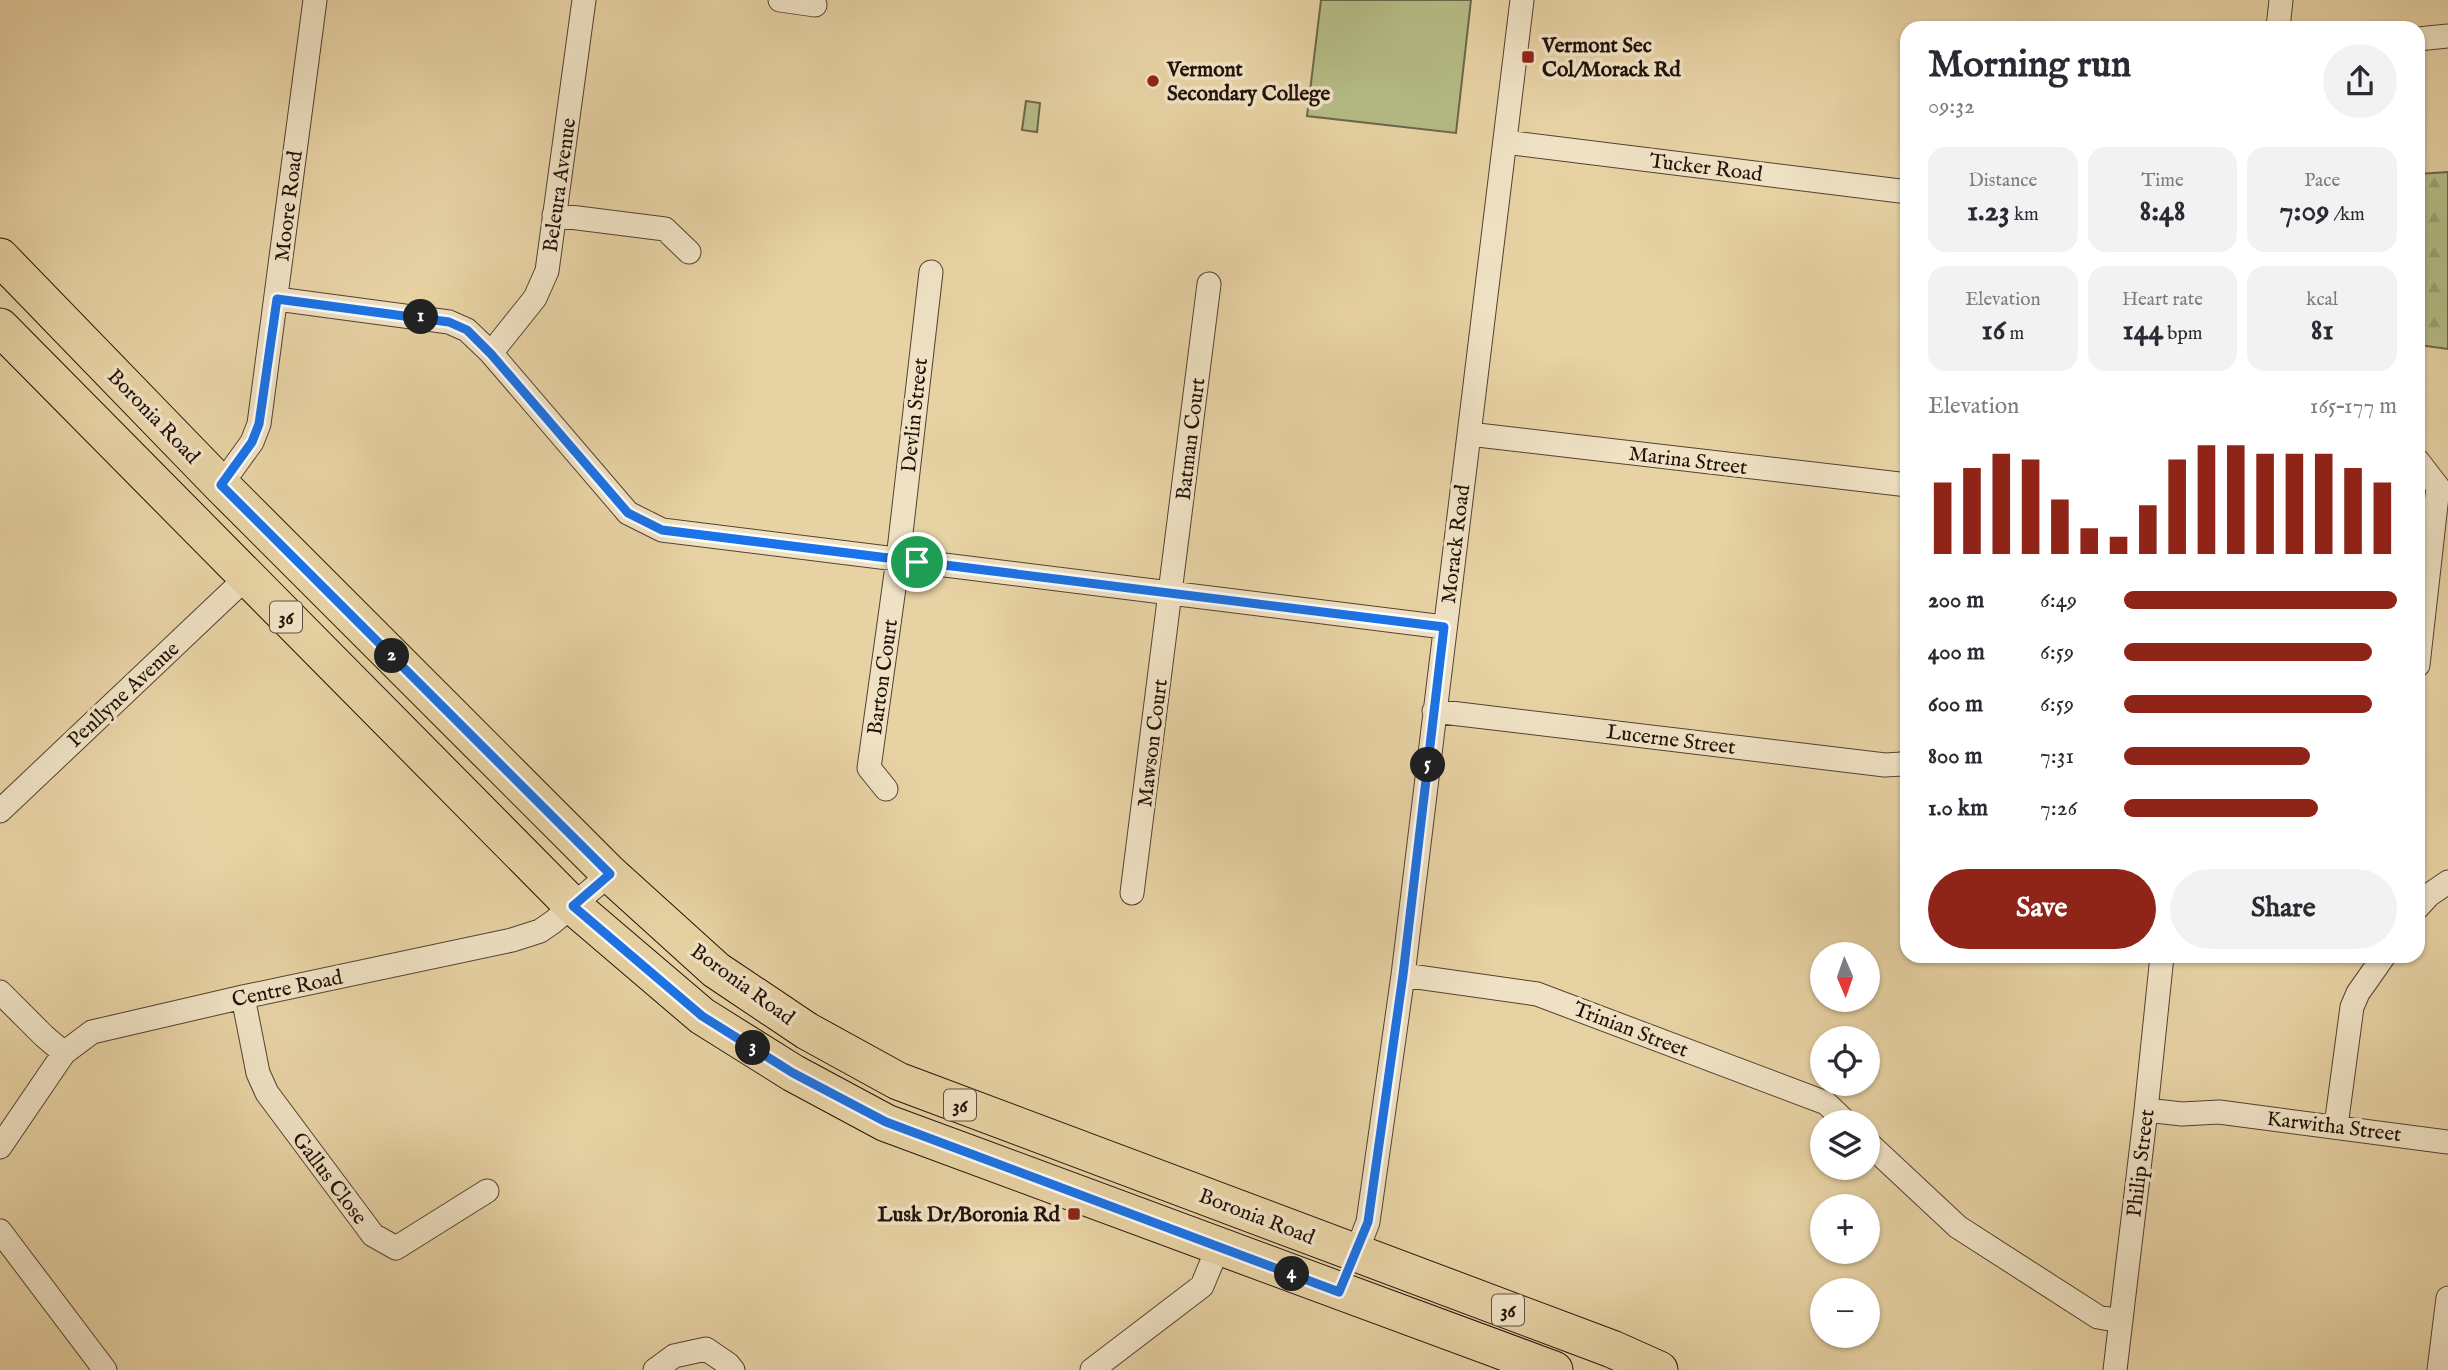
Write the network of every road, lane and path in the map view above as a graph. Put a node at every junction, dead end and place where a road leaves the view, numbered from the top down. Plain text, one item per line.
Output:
1 (315, 0) edge
2 (584, 0) edge
3 (779, 0) edge
4 (1522, 0) edge
5 (2281, 0) edge
6 (815, 5) dead end
7 (2279, 21) edge
8 (2448, 36) edge
9 (2425, 38) edge
10 (1505, 142) junction
11 (1900, 191) edge
12 (554, 215) junction
13 (689, 252) dead end
14 (0, 257) edge
15 (931, 272) dead end
16 (1209, 284) dead end
17 (277, 299) junction
18 (0, 327) edge
19 (491, 354) junction
20 (1469, 434) junction
21 (2425, 470) edge
22 (1900, 484) edge
23 (221, 485) junction
24 (898, 559) junction
25 (247, 577) junction
26 (1171, 594) junction
27 (2425, 603) edge
28 (1444, 627) junction
29 (1434, 711) junction
30 (1900, 764) edge
31 (886, 789) dead end
32 (0, 811) edge
33 (610, 874) junction
34 (2448, 883) edge
35 (1132, 893) dead end
36 (2425, 899) edge
37 (573, 906) junction
38 (2161, 963) edge
39 (2379, 963) edge
40 (1403, 975) junction
41 (0, 992) edge
42 (243, 997) junction
43 (64, 1053) junction
44 (2147, 1102) junction
45 (1833, 1110) edge
46 (2336, 1126) junction
47 (2448, 1142) edge
48 (0, 1147) edge
49 (1880, 1154) edge
50 (487, 1191) dead end
51 (1232, 1206) junction
52 (0, 1231) edge
53 (1219, 1245) junction
54 (1356, 1253) junction
55 (1339, 1292) junction
56 (2448, 1298) edge
57 (2121, 1321) junction
58 (105, 1370) edge
59 (655, 1370) edge
60 (733, 1370) edge
61 (1092, 1370) edge
62 (1554, 1370) edge
63 (1659, 1370) edge
64 (2115, 1370) edge
65 (2439, 1370) edge

1 - 17 street, Moore Road
2 - 12 street, Beleura Avenue
3 - 6 street
4 - 10 street, Morack Road
5 - 7 street
8 - 9 street
10 - 11 street, Tucker Road
10 - 20 street, Morack Road
12 - 13 street
12 - 19 street, Beleura Avenue
14 - 23 main road, Boronia Road / 36
15 - 24 street, Devlin Street
16 - 26 street, Batman Court
17 - 19 street
17 - 23 street, Moore Road
18 - 25 main road, Boronia Road / 36
19 - 24 street
20 - 22 street, Marina Street
20 - 28 street, Morack Road
21 - 27 street
23 - 33 main road, Boronia Road / 36
24 - 26 street
24 - 31 street, Barton Court
25 - 32 street, Penllyne Avenue
25 - 37 main road, Boronia Road / 36
26 - 28 street
26 - 35 street, Mawson Court
28 - 29 street, Morack Road
29 - 30 street, Lucerne Street
29 - 40 street, Morack Road
33 - 37 street, Centre Road
33 - 51 main road, Boronia Road / 36
34 - 36 street
37 - 42 street, Centre Road
37 - 53 main road, Boronia Road / 36
38 - 44 street, Philip Street
39 - 46 street
40 - 45 street, Trinian Street
40 - 54 street, Morack Road
41 - 43 street
42 - 43 street, Centre Road
42 - 50 street, Gallus Close
43 - 48 street, Centre Road
44 - 46 street, Karwitha Street
44 - 57 street, Philip Street
46 - 47 street, Karwitha Street
49 - 57 street
51 - 53 main road
51 - 54 main road, Boronia Road / 36
52 - 58 street
53 - 55 main road, Boronia Road / 36
53 - 61 street
54 - 55 main road
54 - 63 main road, Boronia Road / 36
55 - 62 main road, Boronia Road / 36
56 - 65 street
57 - 64 street, Philip Street
59 - 60 street

